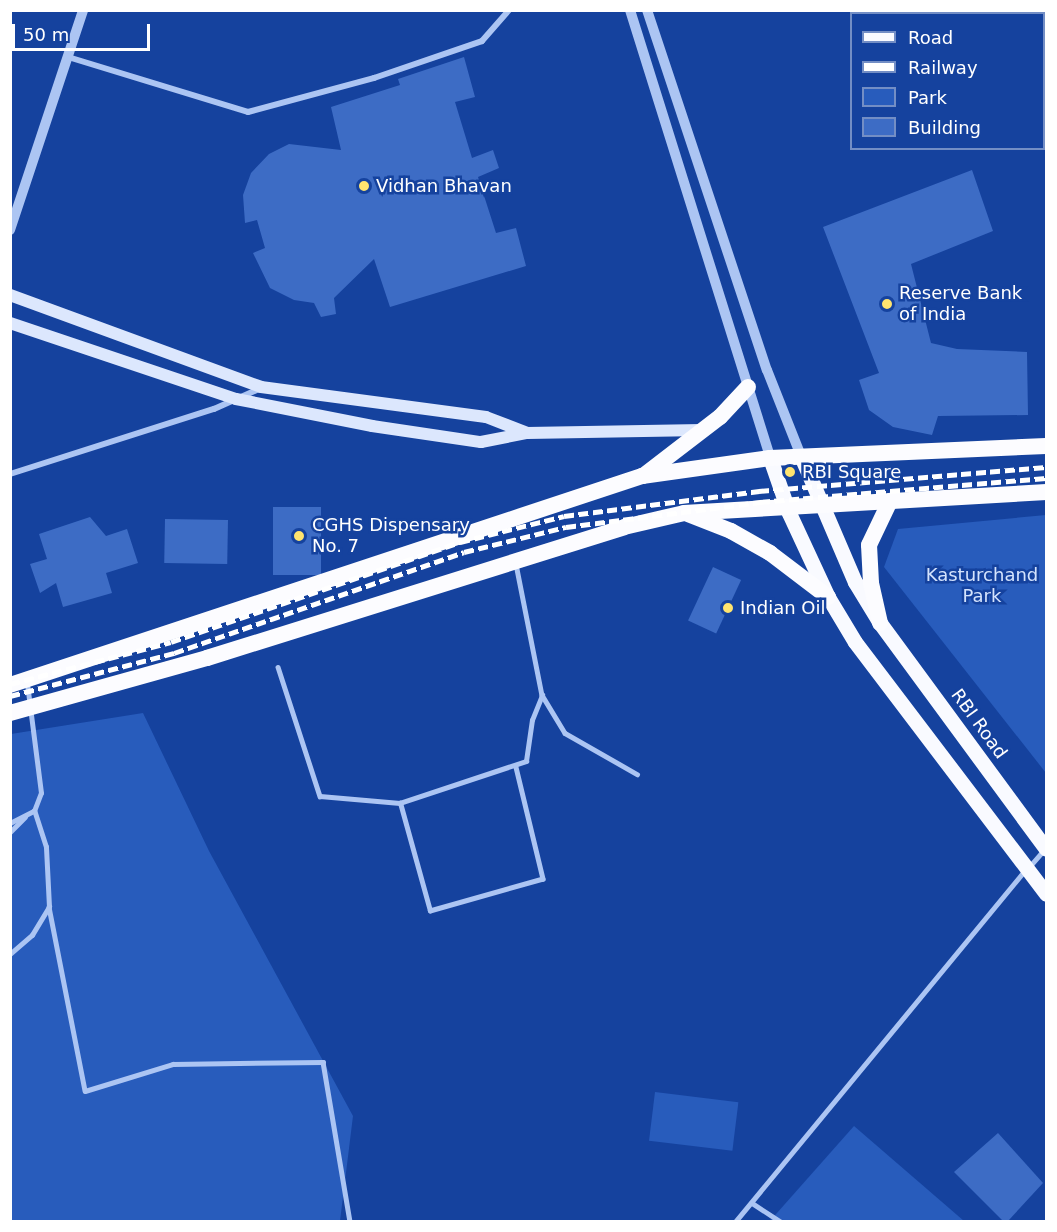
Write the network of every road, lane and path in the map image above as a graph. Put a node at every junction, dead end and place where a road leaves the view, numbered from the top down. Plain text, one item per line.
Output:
1 (83, 10) edge
2 (509, 10) edge
3 (630, 10) edge
4 (647, 10) edge
5 (68, 57) junction
6 (10, 230) edge
7 (10, 295) edge
8 (10, 322) edge
9 (261, 387) junction
10 (748, 387) junction
11 (236, 399) junction
12 (702, 430) junction
13 (527, 433) junction
14 (1047, 446) edge
15 (801, 456) junction
16 (770, 458) junction
17 (10, 474) edge
18 (642, 476) junction
19 (1047, 492) edge
20 (891, 501) junction
21 (822, 505) junction
22 (785, 506) junction
23 (684, 513) junction
24 (515, 562) junction
25 (828, 597) junction
26 (880, 623) junction
27 (278, 667) dead end
28 (27, 680) junction
29 (10, 685) edge
30 (542, 694) junction
31 (31, 710) junction
32 (10, 713) edge
33 (516, 767) junction
34 (637, 774) dead end
35 (400, 803) junction
36 (34, 811) junction
37 (27, 815) junction
38 (10, 823) edge
39 (10, 832) edge
40 (1046, 848) edge
41 (1025, 871) junction
42 (1047, 894) edge
43 (49, 907) junction
44 (10, 954) edge
45 (752, 1203) junction
46 (350, 1221) edge
47 (735, 1221) edge
48 (781, 1221) edge

1 - 5 street
2 - 5 street
3 - 10 street
4 - 15 street
5 - 6 street
7 - 9 main road
8 - 11 main road
9 - 11 street
9 - 13 main road
10 - 12 highway
10 - 16 street
11 - 13 main road
11 - 17 street
12 - 13 main road
12 - 18 highway
14 - 15 highway
15 - 16 highway
15 - 21 main road, RBI Road
16 - 18 highway
16 - 22 main road
18 - 28 highway
19 - 20 highway
20 - 21 highway
20 - 26 highway
21 - 22 highway
21 - 26 main road, RBI Road
22 - 23 highway
22 - 25 main road
23 - 24 highway
23 - 25 highway
24 - 30 lane
24 - 31 highway
25 - 41 main road
26 - 40 main road, RBI Road
27 - 35 lane
28 - 29 highway
28 - 31 lane
30 - 33 lane
30 - 34 lane
31 - 32 highway
31 - 36 lane
33 - 35 lane
33 - 35 lane
36 - 37 lane
36 - 43 lane
37 - 38 lane
37 - 39 lane
40 - 41 lane
41 - 42 main road
41 - 45 lane
43 - 44 lane
43 - 46 lane
45 - 47 lane
45 - 48 lane

